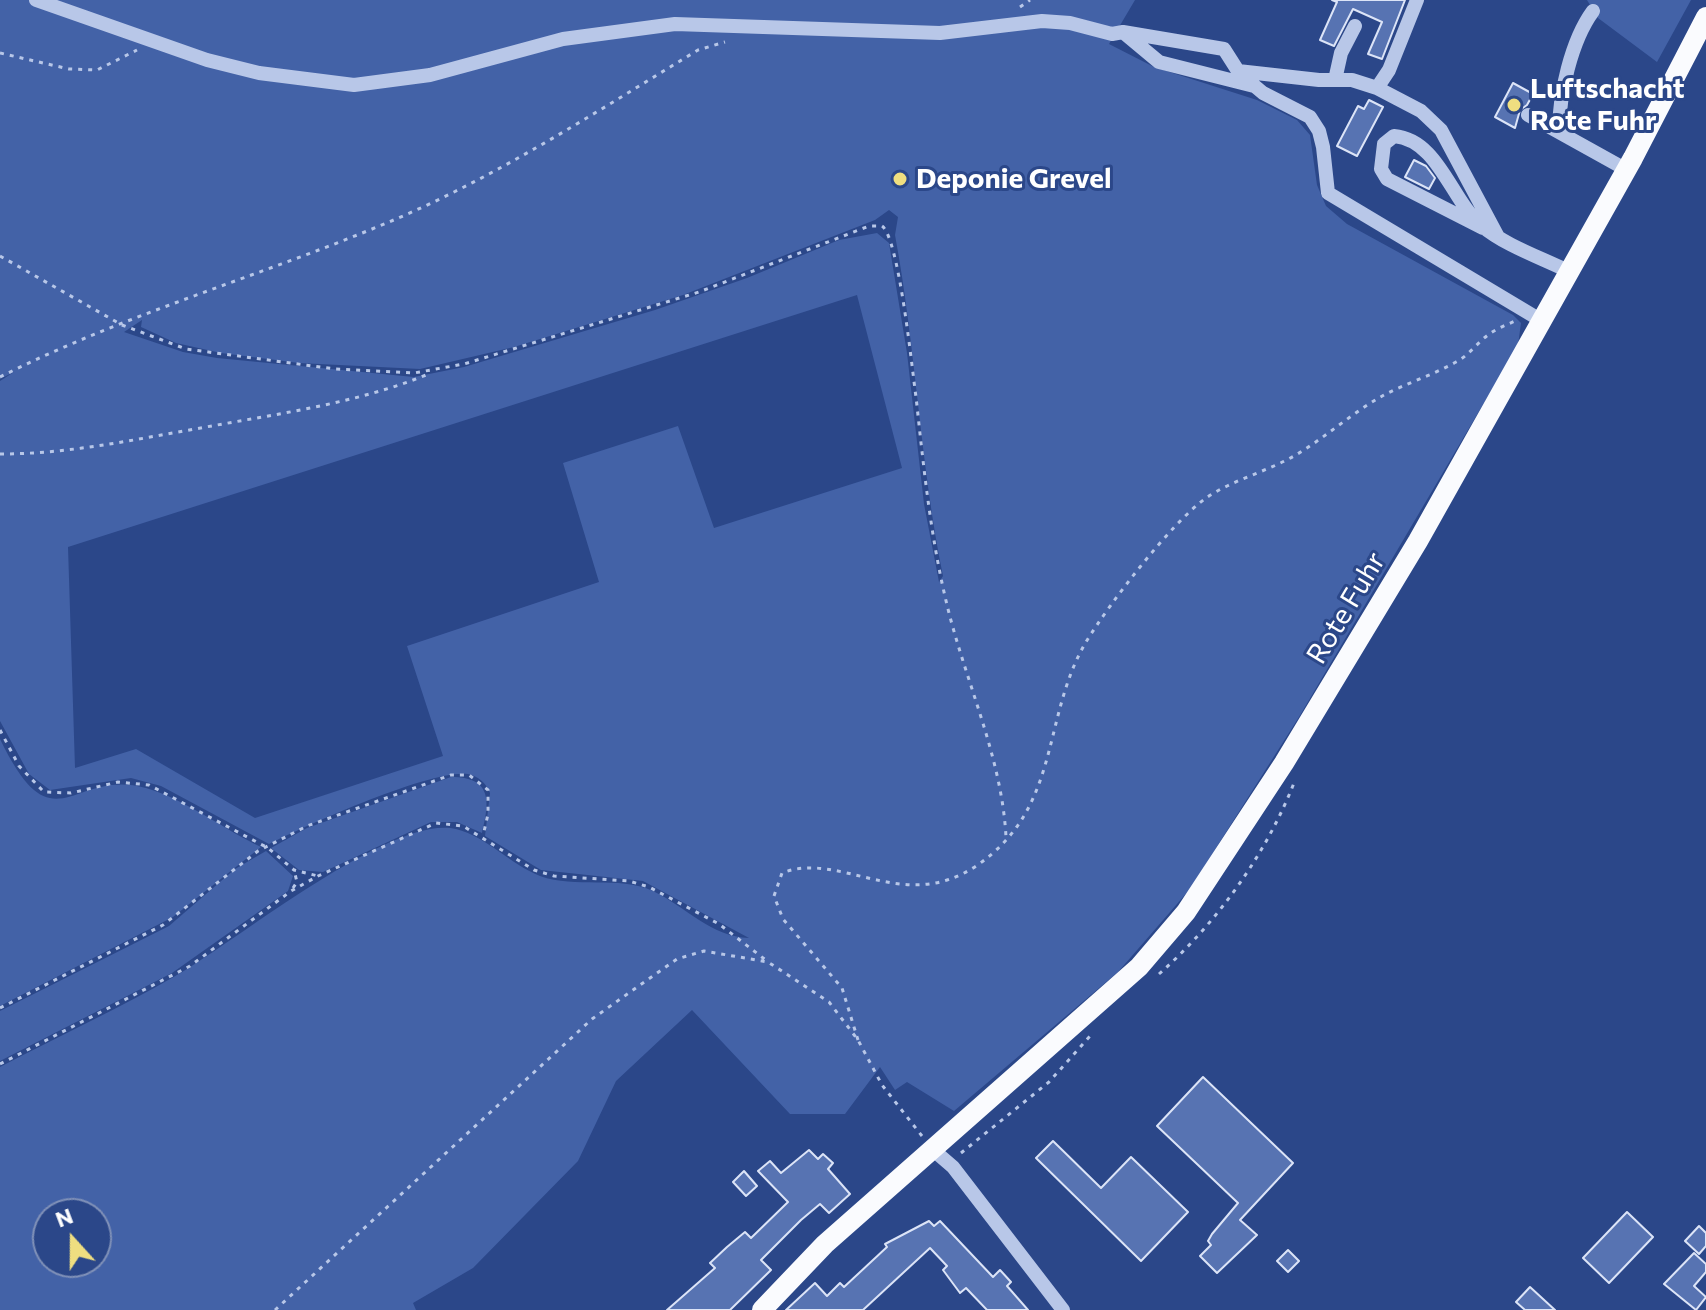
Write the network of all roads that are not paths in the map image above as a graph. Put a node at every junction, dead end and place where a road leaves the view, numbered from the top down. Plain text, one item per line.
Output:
1 (36, 0) edge
2 (1417, 0) edge
3 (1593, 11) dead end
4 (1706, 17) edge
5 (1355, 26) dead end
6 (1123, 32) junction
7 (1238, 71) junction
8 (1335, 80) junction
9 (1254, 86) junction
10 (1377, 88) junction
11 (1528, 115) dead end
12 (1559, 132) junction
13 (1627, 170) junction
14 (1490, 231) junction
15 (1570, 272) junction
16 (1542, 321) junction
17 (931, 1148) junction
18 (762, 1310) edge
19 (1063, 1310) edge

1 - 6 street
2 - 10 street
3 - 12 street
4 - 13 main road, Rote Fuhr
5 - 8 street
6 - 7 street
6 - 9 street
7 - 8 street
7 - 9 street
8 - 10 street
9 - 16 street
10 - 14 street
11 - 12 street
12 - 13 street
13 - 15 main road, Rote Fuhr
14 - 14 street
14 - 15 street
15 - 16 main road, Rote Fuhr
16 - 17 main road, Rote Fuhr
17 - 18 main road, Rote Fuhr
17 - 19 street

